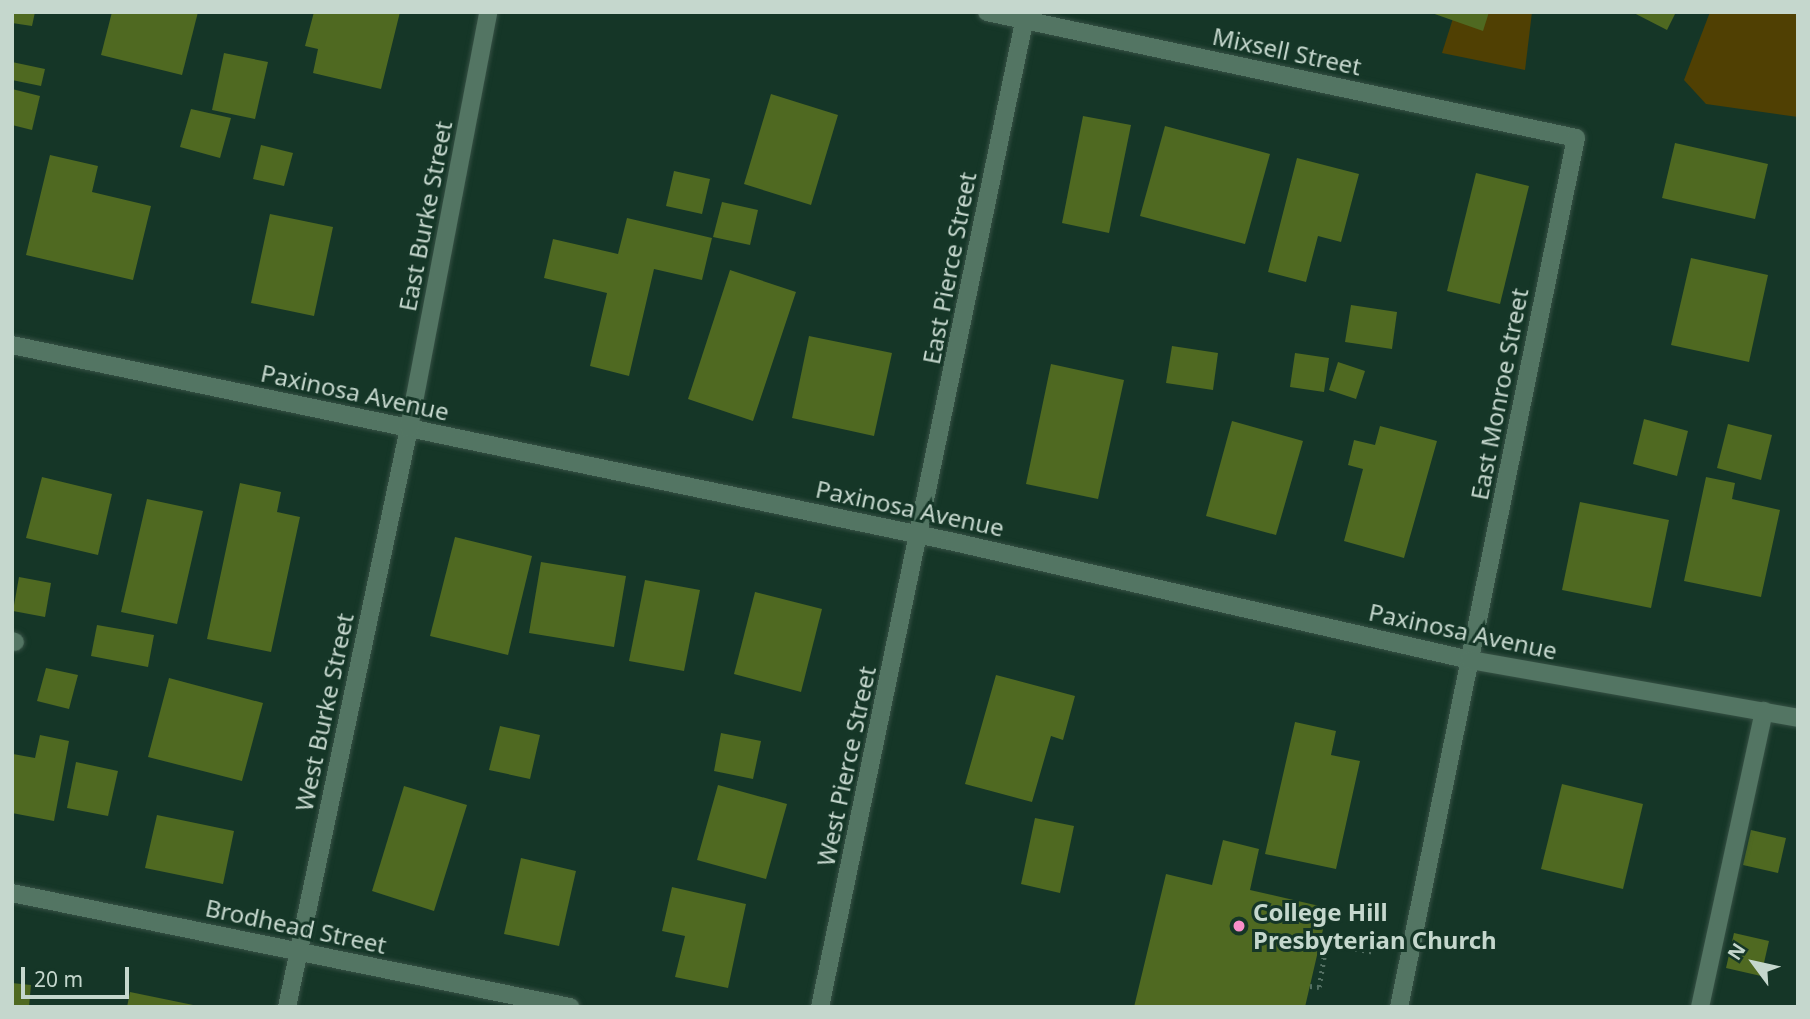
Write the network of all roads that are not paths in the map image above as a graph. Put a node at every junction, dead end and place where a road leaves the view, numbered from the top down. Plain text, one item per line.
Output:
1 (488, 12) edge
2 (987, 12) edge
3 (1025, 16) edge
4 (1576, 138) joint
5 (12, 345) edge
6 (409, 428) junction
7 (920, 535) junction
8 (1470, 660) junction
9 (1764, 711) junction
10 (1798, 718) edge
11 (12, 893) edge
12 (299, 951) junction
13 (287, 1007) edge
14 (570, 1007) edge
15 (820, 1007) edge
16 (1399, 1007) edge
17 (1700, 1007) edge

1 - 6 street, East Burke Street
2 - 3 street, Mixsell Street
3 - 4 street, Mixsell Street
3 - 7 street, East Pierce Street
4 - 8 street, East Monroe Street
5 - 6 street, Paxinosa Avenue
6 - 7 street, Paxinosa Avenue
6 - 12 street, West Burke Street
7 - 8 street, Paxinosa Avenue
7 - 15 street, West Pierce Street
8 - 9 street, Paxinosa Avenue
8 - 16 street, East Monroe Street
9 - 10 street, Paxinosa Avenue
9 - 17 street
11 - 12 street, Brodhead Street
12 - 13 street, West Burke Street
12 - 14 street, Brodhead Street

